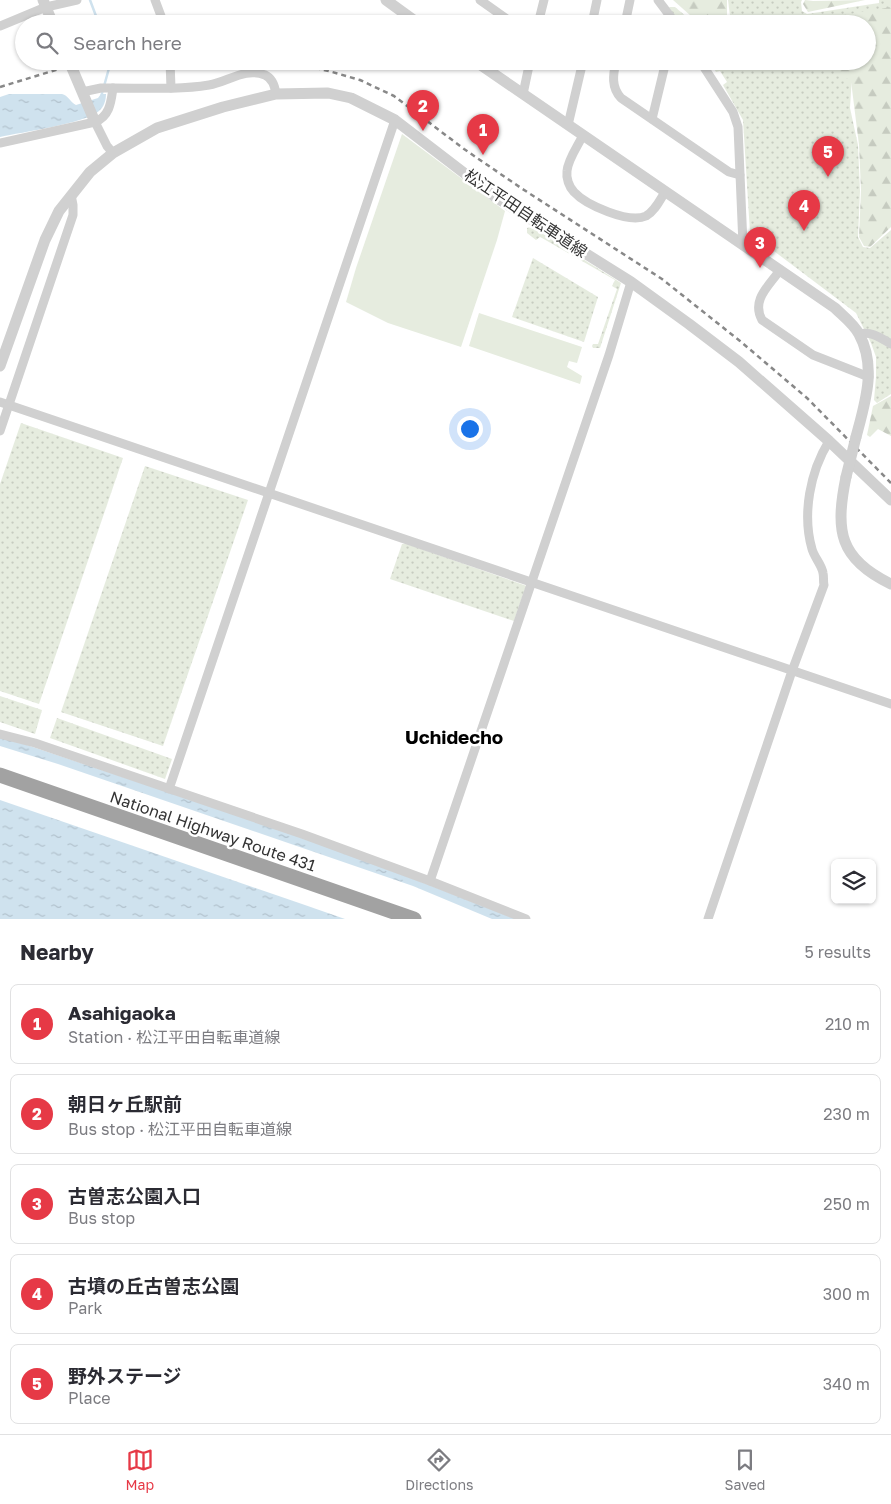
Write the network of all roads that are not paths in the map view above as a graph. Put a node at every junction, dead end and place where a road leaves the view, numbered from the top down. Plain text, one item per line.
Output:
1 (77, 0) edge
2 (155, 0) edge
3 (386, 0) edge
4 (480, 0) edge
5 (544, 0) edge
6 (597, 0) edge
7 (630, 0) edge
8 (658, 0) edge
9 (44, 3) edge
10 (492, 4) edge
11 (21, 15) edge
12 (49, 15) edge
13 (161, 15) edge
14 (407, 15) edge
15 (504, 15) edge
16 (540, 15) edge
17 (594, 15) edge
18 (626, 15) edge
19 (669, 15) edge
20 (15, 18) edge
21 (0, 26) edge
22 (73, 70) edge
23 (170, 70) edge
24 (488, 70) edge
25 (528, 70) edge
26 (581, 70) edge
27 (615, 70) edge
28 (664, 70) edge
29 (706, 70) edge
30 (107, 88) junction
31 (171, 88) junction
32 (276, 94) junction
33 (523, 94) junction
34 (84, 96) junction
35 (94, 119) junction
36 (652, 119) junction
37 (395, 120) junction
38 (568, 125) junction
39 (583, 135) junction
40 (0, 143) edge
41 (112, 153) junction
42 (740, 175) junction
43 (665, 192) junction
44 (71, 195) junction
45 (743, 245) junction
46 (780, 270) junction
47 (631, 282) junction
48 (859, 334) junction
49 (891, 344) edge
50 (1, 362) edge
51 (869, 377) junction
52 (4, 404) edge
53 (0, 431) edge
54 (829, 441) junction
55 (269, 493) junction
56 (890, 497) edge
57 (531, 582) junction
58 (891, 584) edge
59 (792, 671) junction
60 (891, 704) edge
61 (0, 734) edge
62 (0, 775) edge
63 (169, 789) junction
64 (430, 881) junction
65 (414, 919) edge
66 (526, 919) edge
67 (708, 919) edge

1 - 9 street
2 - 13 street
3 - 14 street
4 - 10 street
5 - 16 street
6 - 17 street
7 - 18 street
8 - 19 street
9 - 11 street
9 - 12 street
10 - 15 street
20 - 21 street
22 - 34 street
23 - 31 street
24 - 33 street
25 - 33 street
26 - 38 street
27 - 36 street
28 - 36 street
29 - 42 street
30 - 31 street
30 - 34 street
30 - 35 street
31 - 32 street
32 - 37 street, 松江平田自転車道線
32 - 41 street, 松江平田自転車道線
33 - 38 street
34 - 35 street
35 - 40 street
35 - 41 street
36 - 42 street
37 - 47 street, 松江平田自転車道線
37 - 55 street
38 - 39 street
39 - 43 street
39 - 43 street
41 - 44 street, 松江平田自転車道線
42 - 45 street
43 - 45 street
44 - 50 street, 松江平田自転車道線
44 - 52 street
45 - 46 street
46 - 48 street
46 - 51 street
47 - 54 street, 松江平田自転車道線
47 - 57 street
48 - 49 street
48 - 51 street
51 - 58 street, bridge
52 - 53 street
52 - 55 street
54 - 56 street, 松江平田自転車道線
54 - 59 street
55 - 57 street
55 - 63 street
57 - 59 street
57 - 64 street
59 - 60 street
59 - 67 street
61 - 63 street
62 - 65 highway, National Highway Route 431
63 - 64 street
64 - 66 street

